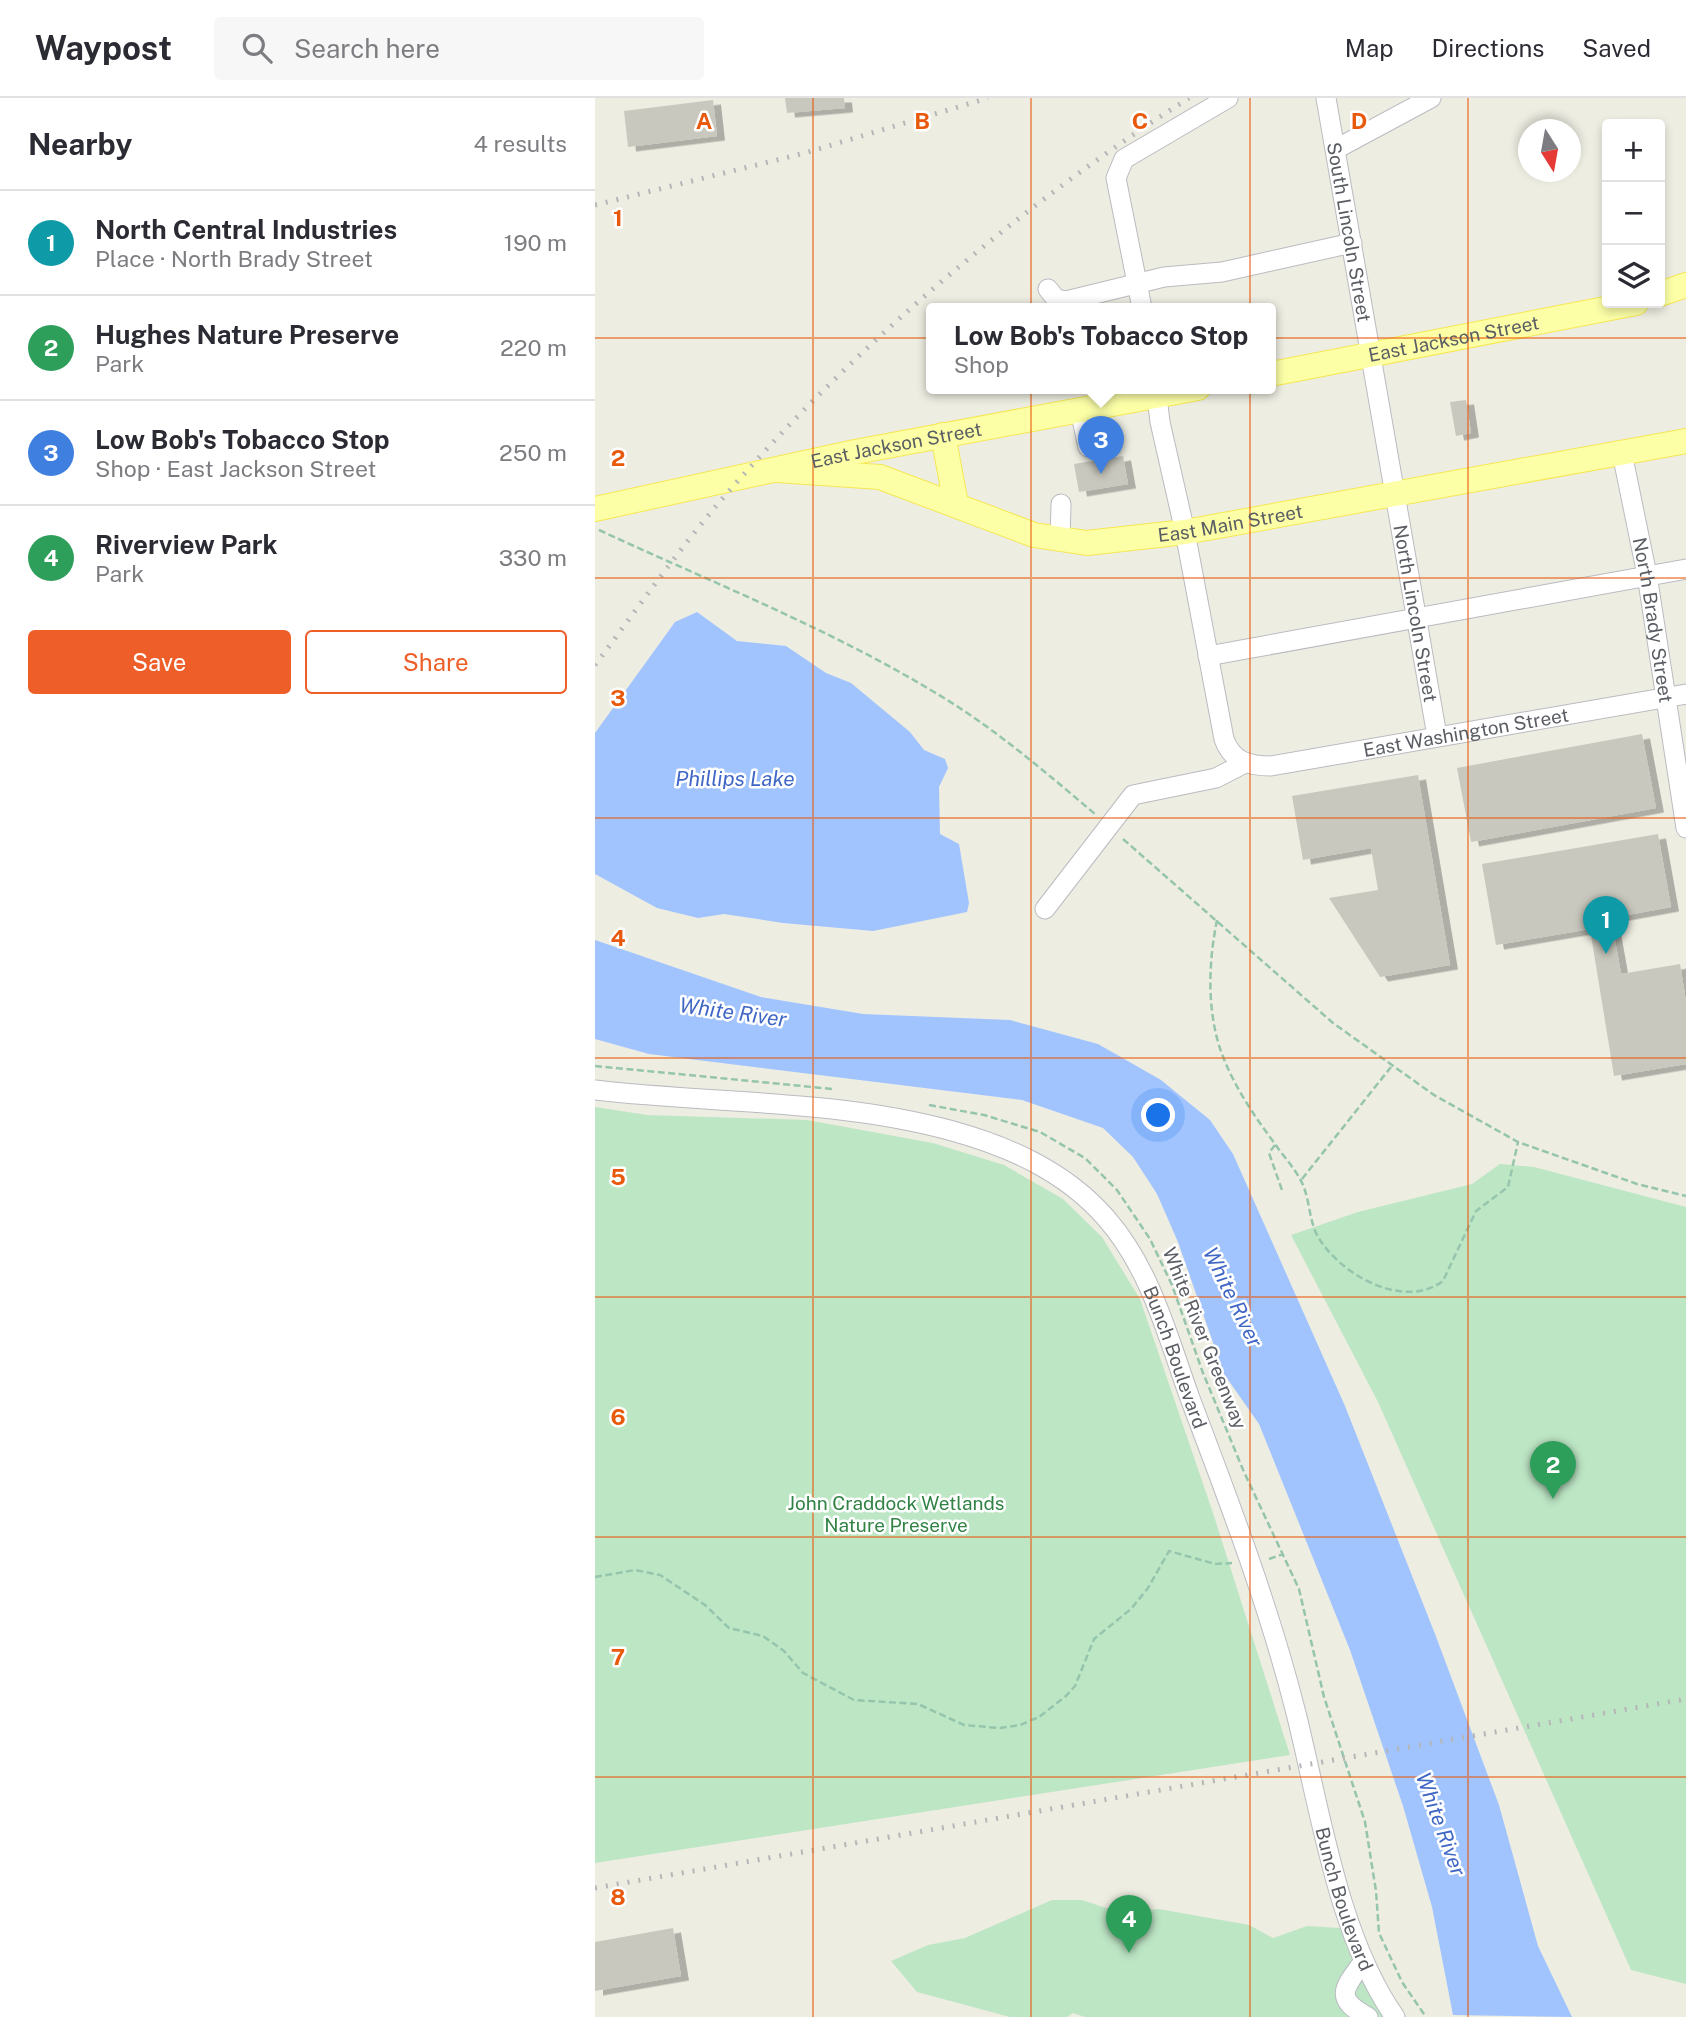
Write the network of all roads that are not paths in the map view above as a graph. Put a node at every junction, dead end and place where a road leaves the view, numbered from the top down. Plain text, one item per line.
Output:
1 (1228, 98) edge
2 (1325, 98) edge
3 (1431, 98) edge
4 (1336, 149) junction
5 (1352, 243) junction
6 (1138, 284) junction
7 (1686, 287) edge
8 (1048, 289) dead end
9 (1665, 293) edge
10 (1141, 303) edge
11 (1611, 308) edge
12 (1371, 355) junction
13 (1276, 373) edge
14 (1148, 394) edge
15 (1157, 394) edge
16 (1080, 410) junction
17 (943, 435) junction
18 (1686, 441) edge
19 (1088, 447) dead end
20 (1622, 453) junction
21 (777, 470) junction
22 (1395, 492) junction
23 (956, 504) junction
24 (1061, 504) dead end
25 (595, 509) edge
26 (1185, 532) junction
27 (1060, 540) junction
28 (1686, 569) edge
29 (1647, 575) junction
30 (1416, 616) junction
31 (1208, 656) junction
32 (1686, 694) edge
33 (1664, 698) junction
34 (1437, 736) junction
35 (1245, 763) junction
36 (1686, 825) edge
37 (1045, 909) dead end
38 (595, 1090) edge
39 (1364, 1961) junction
40 (1385, 2012) edge
41 (1368, 2017) edge

1 - 6 street
2 - 4 street, South Lincoln Street
3 - 4 street
4 - 5 street, South Lincoln Street
5 - 6 street
5 - 12 street, South Lincoln Street
6 - 8 street
6 - 10 street
7 - 9 main road
11 - 12 main road, East Jackson Street
12 - 13 main road, East Jackson Street
12 - 22 street, South Lincoln Street
14 - 16 main road, East Jackson Street
15 - 26 street
16 - 17 main road, East Jackson Street
16 - 19 street
17 - 21 main road, East Jackson Street
17 - 23 main road
18 - 20 main road, East Main Street
20 - 22 main road, East Main Street
20 - 29 street, North Brady Street
21 - 23 main road, East Main Street
21 - 25 main road, East Jackson Street
22 - 26 main road, East Main Street
22 - 30 street, North Lincoln Street
23 - 27 main road, East Main Street
24 - 27 street
26 - 27 main road, East Main Street
26 - 31 street
28 - 29 street
29 - 30 street
29 - 33 street, North Brady Street
30 - 31 street
30 - 34 street, North Lincoln Street
31 - 35 street
32 - 33 street, East Washington Street
33 - 34 street, East Washington Street
33 - 36 street, North Brady Street
34 - 35 street, East Washington Street
35 - 37 street
38 - 39 street, Bunch Boulevard
39 - 40 street, Bunch Boulevard
39 - 41 street

